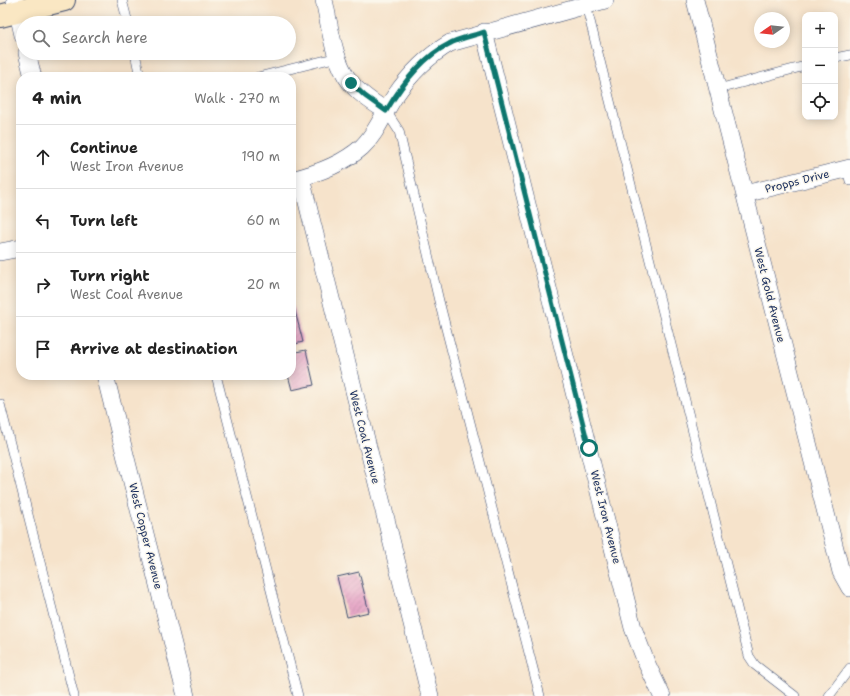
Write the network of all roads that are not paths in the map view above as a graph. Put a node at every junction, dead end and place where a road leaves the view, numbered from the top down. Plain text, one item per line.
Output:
1 (64, 0) edge
2 (122, 0) edge
3 (324, 0) edge
4 (605, 0) edge
5 (695, 0) edge
6 (586, 5) junction
7 (11, 9) edge
8 (126, 16) edge
9 (16, 20) edge
10 (484, 32) junction
11 (850, 55) edge
12 (338, 57) junction
13 (838, 57) edge
14 (29, 60) edge
15 (136, 60) edge
16 (802, 67) edge
17 (32, 72) edge
18 (139, 72) edge
19 (278, 72) edge
20 (718, 89) junction
21 (386, 111) junction
22 (849, 172) edge
23 (296, 179) edge
24 (745, 194) junction
25 (16, 249) edge
26 (0, 252) edge
27 (106, 380) edge
28 (217, 380) edge
29 (0, 404) edge
30 (850, 588) edge
31 (850, 668) edge
32 (74, 696) edge
33 (186, 696) edge
34 (298, 696) edge
35 (430, 696) edge
36 (540, 696) edge
37 (662, 696) edge
38 (795, 696) edge
39 (829, 696) edge

1 - 7 main road
2 - 8 lane
3 - 12 street
4 - 6 street
5 - 20 street, West Gold Avenue
6 - 10 street
6 - 38 lane
7 - 9 street
10 - 21 street
10 - 37 street, West Iron Avenue
11 - 13 lane
12 - 19 lane
12 - 21 street
14 - 17 street
15 - 18 lane
16 - 20 lane
20 - 24 street, West Gold Avenue
21 - 23 street
21 - 36 lane
22 - 24 street, Propps Drive
23 - 35 street, West Coal Avenue
24 - 30 street, West Gold Avenue
25 - 26 street
27 - 33 street, West Copper Avenue
28 - 34 lane
29 - 32 lane
31 - 39 lane

